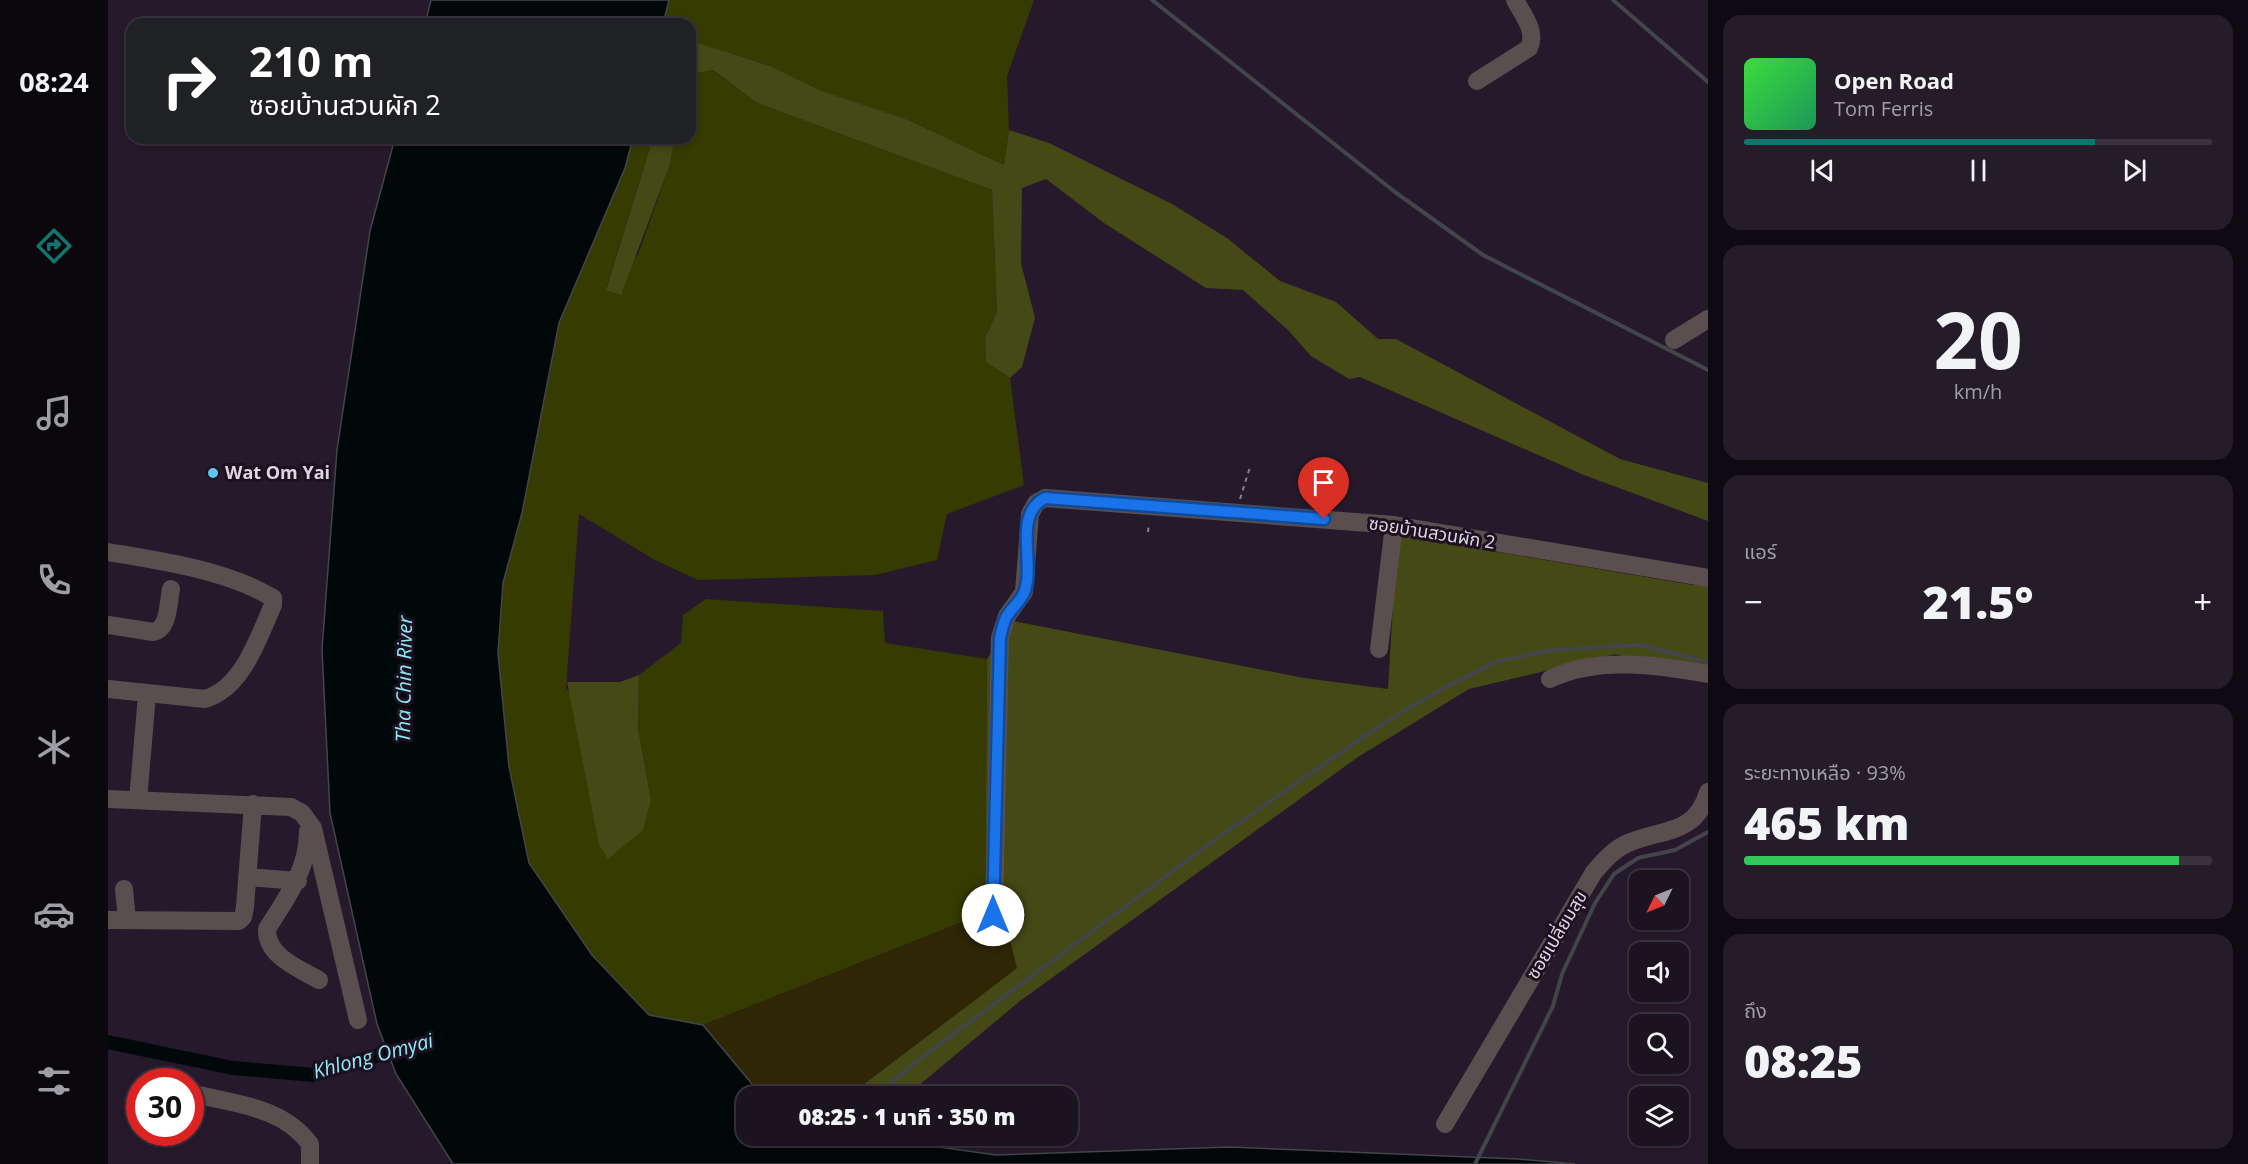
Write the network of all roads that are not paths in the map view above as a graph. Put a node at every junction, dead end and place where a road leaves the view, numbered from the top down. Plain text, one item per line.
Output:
1 (1515, 0) edge
2 (1477, 81) dead end
3 (1708, 319) edge
4 (1674, 340) dead end
5 (1394, 525) junction
6 (108, 552) edge
7 (1708, 578) edge
8 (171, 590) dead end
9 (108, 624) edge
10 (1379, 649) dead end
11 (1708, 674) edge
12 (1550, 679) dead end
13 (108, 689) edge
14 (147, 695) junction
15 (1708, 792) edge
16 (108, 799) edge
17 (138, 800) junction
18 (253, 804) junction
19 (308, 820) junction
20 (247, 877) junction
21 (297, 881) junction
22 (124, 889) dead end
23 (993, 915) dead end
24 (108, 920) edge
25 (127, 920) junction
26 (319, 980) dead end
27 (358, 1020) dead end
28 (204, 1096) edge
29 (1445, 1124) dead end
30 (310, 1164) edge

1 - 2 street
3 - 4 street
5 - 7 street, ซอยบ้านสวนผัก 2
5 - 10 street
5 - 23 street, ซอยบ้านสวนผัก 2
6 - 14 street
8 - 9 street
11 - 12 street
13 - 14 street
14 - 17 street
15 - 29 street, ซอยเปลี่ยมสุข
16 - 17 street
17 - 18 street
18 - 19 street
18 - 20 street
19 - 21 street
19 - 27 street
20 - 21 street
20 - 25 street
21 - 26 street
22 - 25 street
24 - 25 street
28 - 30 street

